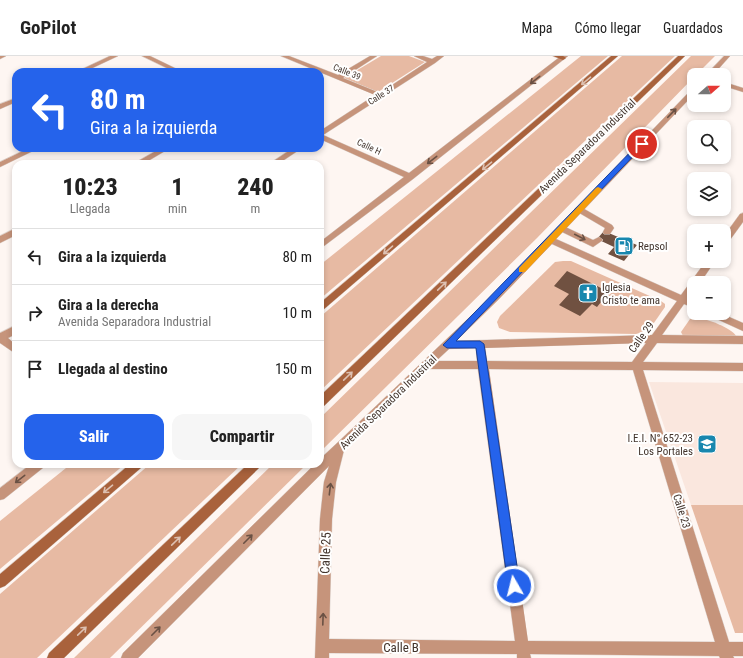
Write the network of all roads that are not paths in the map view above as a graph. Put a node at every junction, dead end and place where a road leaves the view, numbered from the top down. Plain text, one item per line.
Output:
1 (3, 56) edge
2 (114, 56) edge
3 (145, 56) edge
4 (284, 56) edge
5 (374, 56) edge
6 (417, 56) edge
7 (441, 56) edge
8 (615, 56) edge
9 (682, 56) edge
10 (727, 56) edge
11 (0, 57) edge
12 (561, 57) edge
13 (432, 62) junction
14 (87, 68) edge
15 (171, 68) edge
16 (313, 68) edge
17 (716, 68) edge
18 (324, 72) edge
19 (338, 78) junction
20 (731, 86) edge
21 (743, 90) edge
22 (380, 95) junction
23 (687, 97) edge
24 (12, 102) edge
25 (0, 107) edge
26 (324, 132) edge
27 (324, 137) edge
28 (26, 152) edge
29 (159, 152) edge
30 (292, 152) edge
31 (144, 160) edge
32 (279, 160) edge
33 (0, 165) edge
34 (410, 177) junction
35 (579, 209) junction
36 (743, 216) edge
37 (561, 228) junction
38 (607, 232) dead end
39 (731, 232) edge
40 (12, 233) edge
41 (0, 240) edge
42 (550, 240) junction
43 (599, 240) dead end
44 (324, 243) edge
45 (687, 294) edge
46 (683, 300) junction
47 (687, 302) edge
48 (324, 305) edge
49 (727, 320) edge
50 (743, 327) edge
51 (12, 331) edge
52 (0, 338) edge
53 (655, 339) junction
54 (743, 340) edge
55 (480, 344) junction
56 (447, 345) junction
57 (12, 347) edge
58 (426, 365) junction
59 (483, 365) junction
60 (636, 365) junction
61 (743, 367) edge
62 (324, 399) edge
63 (339, 448) junction
64 (324, 463) edge
65 (35, 468) edge
66 (133, 468) edge
67 (252, 468) edge
68 (319, 468) edge
69 (0, 495) edge
70 (0, 582) edge
71 (743, 649) edge
72 (322, 652) edge
73 (524, 653) edge
74 (726, 654) edge
75 (54, 658) edge
76 (128, 658) edge

1 - 11 street
2 - 14 street
3 - 15 street
4 - 16 street, Calle 39
5 - 19 street
6 - 13 street
7 - 13 street, Calle 37
8 -> 48 main road
62 -> 9 main road, Avenida Separadora Industrial
10 - 17 street
12 -> 34 street
13 - 22 street, Calle 37
18 - 19 street, Calle 39
19 - 22 street, Calle 39
20 - 21 street
22 - 26 street, Calle 37
35 -> 23 street, Avenida Separadora Industrial
24 - 25 street
27 - 34 street, Calle H
28 - 33 street
29 - 31 street
30 - 32 street
34 - 44 street
35 - 37 street, Avenida Separadora Industrial
35 - 38 street
36 - 39 street
37 - 42 street, Avenida Separadora Industrial
37 -> 43 street
40 - 41 street
42 - 46 street
42 - 56 street, Avenida Separadora Industrial
45 - 46 street, Calle 29
46 - 47 street
46 - 53 street, Calle 29
49 - 50 street
51 - 52 street
52 - 57 street
53 - 54 street
53 - 55 street
53 - 60 street, Calle 29
55 - 56 street
55 - 59 street
56 - 58 street, Avenida Separadora Industrial
58 - 59 street
58 - 63 street, Avenida Separadora Industrial
59 - 60 street
59 - 73 street
60 - 61 street
60 - 74 street, Calle 23
64 -> 63 street, Avenida Separadora Industrial
72 -> 63 street, Calle 25
65 -> 69 street
66 -> 70 main road
75 -> 67 main road
76 -> 68 street, Avenida Separadora Industrial
71 - 74 street, Calle B
72 - 73 street, Calle B
73 - 74 street, Calle B

